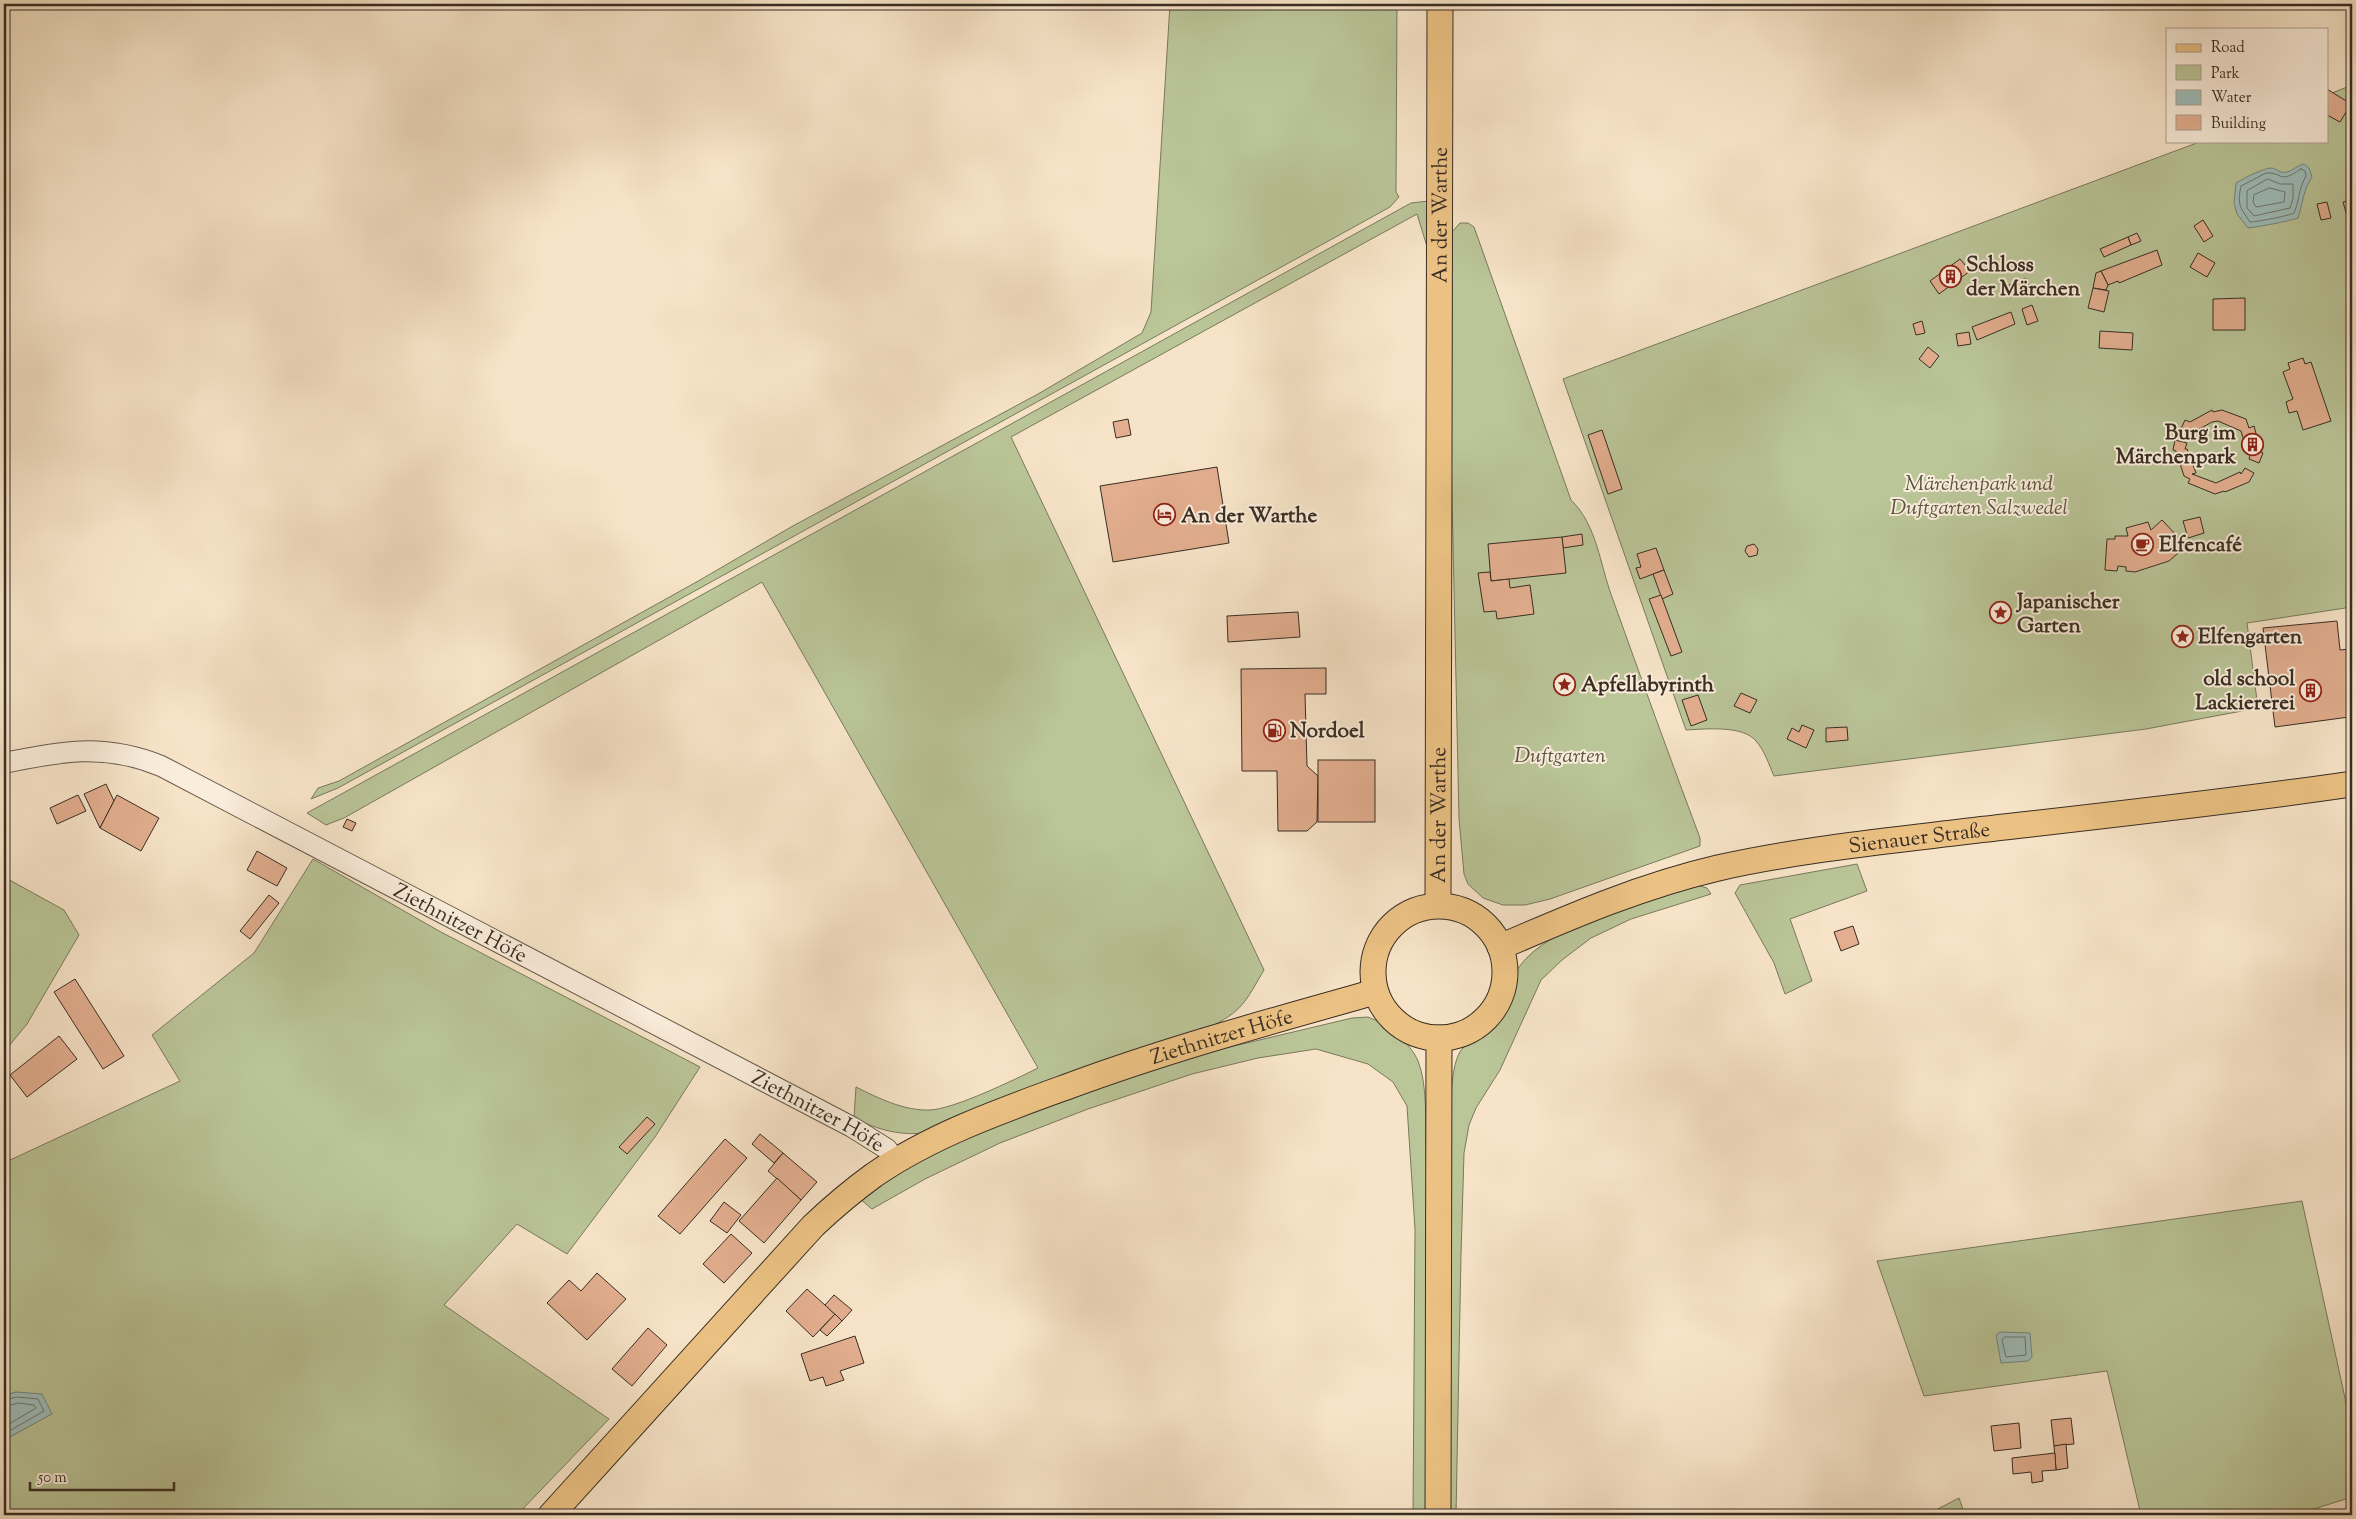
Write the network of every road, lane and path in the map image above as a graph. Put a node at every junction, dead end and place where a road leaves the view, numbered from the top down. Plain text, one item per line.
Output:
1 (1440, 4) edge
2 (4, 763) edge
3 (2352, 784) edge
4 (1438, 905) junction
5 (1500, 946) junction
6 (1375, 992) junction
7 (1439, 1038) junction
8 (896, 1161) junction
9 (551, 1515) edge
10 (1438, 1515) edge

1 - 4 main road, An der Warthe
2 - 8 street, Ziethnitzer Höfe
3 - 5 main road, Sienauer Straße
4 - 5 main road
4 - 6 main road
5 - 7 main road
6 - 7 main road
6 - 8 main road, Ziethnitzer Höfe
7 - 10 main road
8 - 9 main road, Ziethnitzer Höfe

